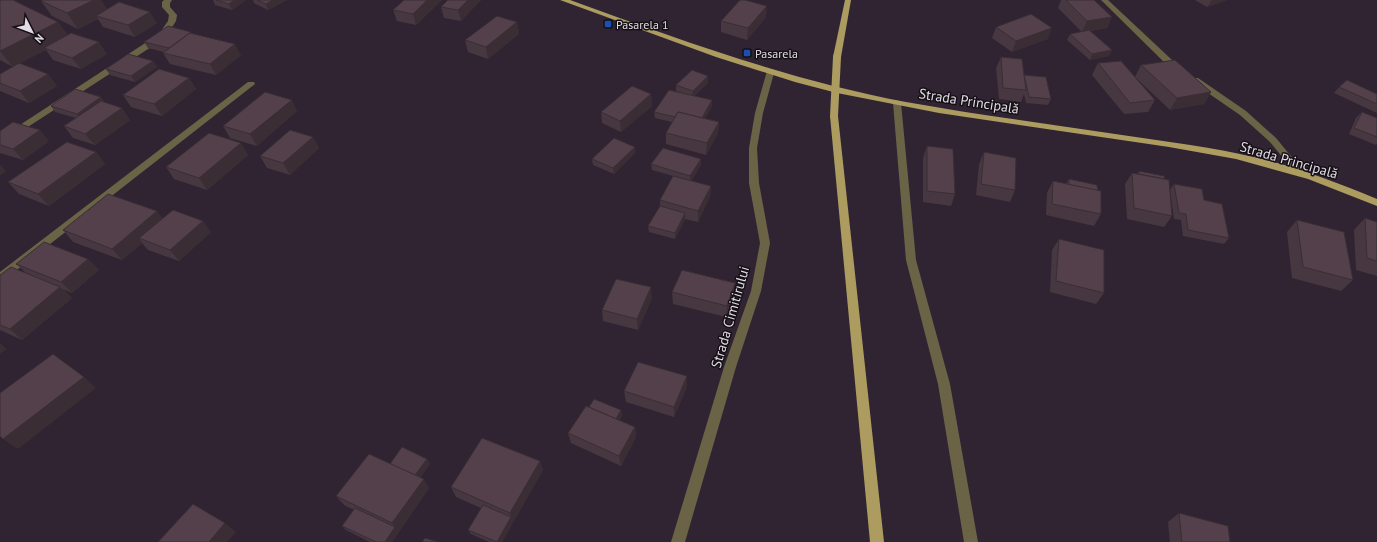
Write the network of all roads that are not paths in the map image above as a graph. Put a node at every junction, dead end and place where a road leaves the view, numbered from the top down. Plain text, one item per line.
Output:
1 (168, 0) edge
2 (563, 0) edge
3 (848, 0) edge
4 (1104, 0) edge
5 (770, 73) junction
6 (251, 84) dead end
7 (897, 102) junction
8 (0, 142) edge
9 (1301, 174) junction
10 (1377, 203) edge
11 (0, 277) edge
12 (678, 542) edge
13 (877, 542) edge
14 (971, 542) edge

1 - 8 street
2 - 5 main road, Strada Principală
3 - 13 main road, bridge
4 - 9 street
5 - 7 main road, Strada Principală
5 - 12 street, Strada Cimitirului
6 - 11 street
7 - 9 main road, Strada Principală
7 - 14 street
9 - 10 main road, Strada Principală

